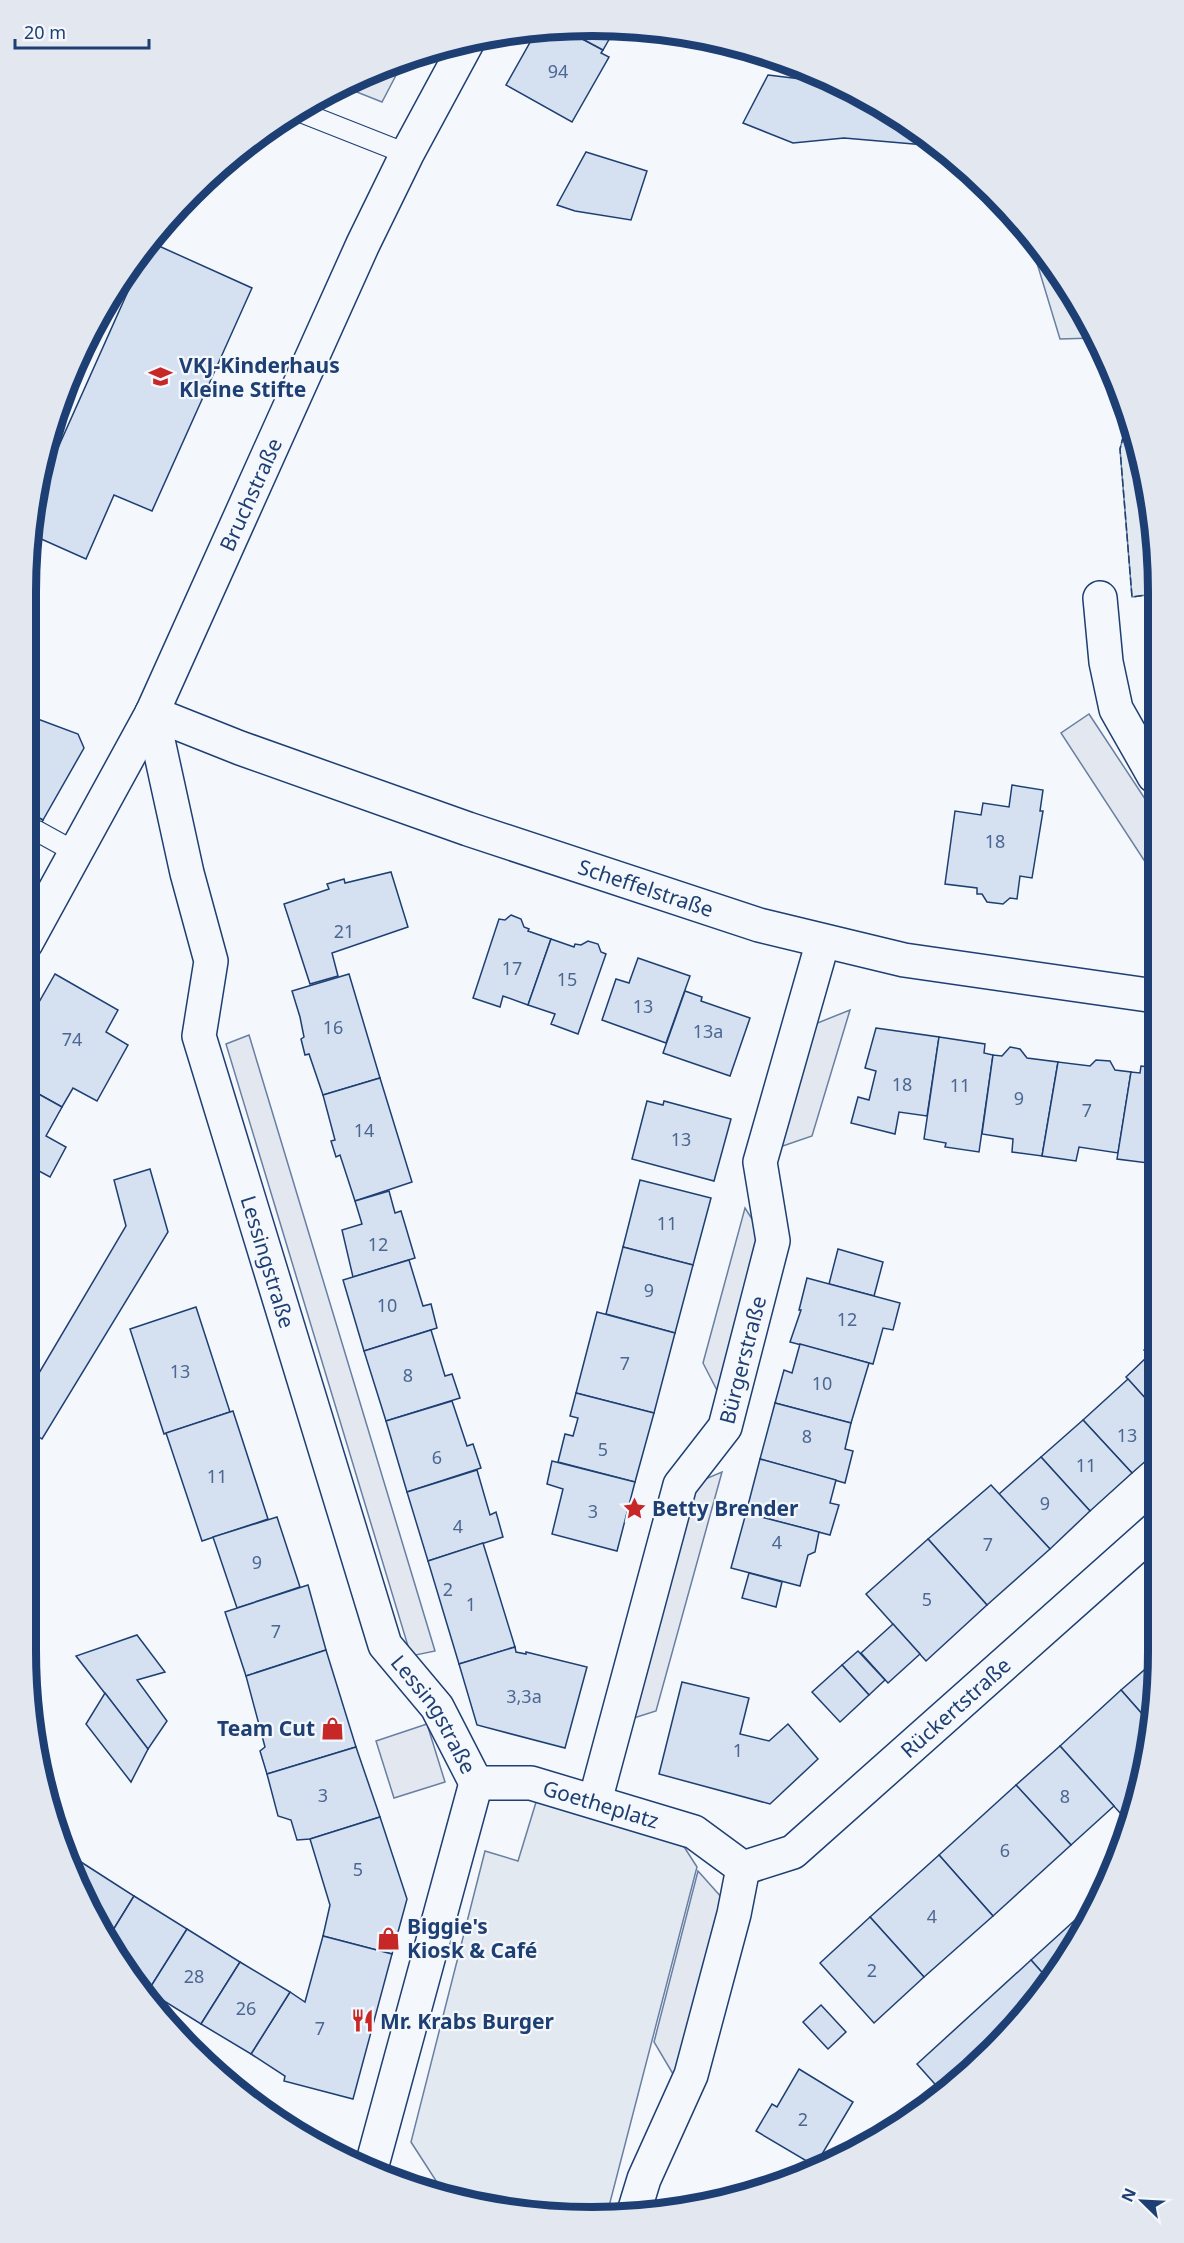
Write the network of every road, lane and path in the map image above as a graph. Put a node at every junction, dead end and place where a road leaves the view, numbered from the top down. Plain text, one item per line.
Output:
1 (462, 52) edge
2 (307, 115) edge
3 (407, 154) junction
4 (1100, 598) dead end
5 (152, 713) junction
6 (1148, 764) edge
7 (37, 831) dead end
8 (77, 853) junction
9 (36, 925) edge
10 (823, 941) junction
11 (1148, 995) edge
12 (1148, 1536) edge
13 (476, 1783) junction
14 (595, 1801) junction
15 (743, 1868) junction
16 (373, 2162) edge
17 (636, 2205) edge

1 - 3 street, Bruchstraße
2 - 3 lane
3 - 5 street, Bruchstraße
4 - 6 street
5 - 8 street, Bruchstraße
5 - 10 street, Scheffelstraße
5 - 13 street, Lessingstraße
7 - 8 lane
8 - 9 street, Bruchstraße
10 - 11 street, Scheffelstraße
10 - 14 street, Bürgerstraße
12 - 15 street, Rückertstraße
13 - 14 street, Goetheplatz
13 - 16 street
14 - 15 street, Goetheplatz
15 - 17 street

